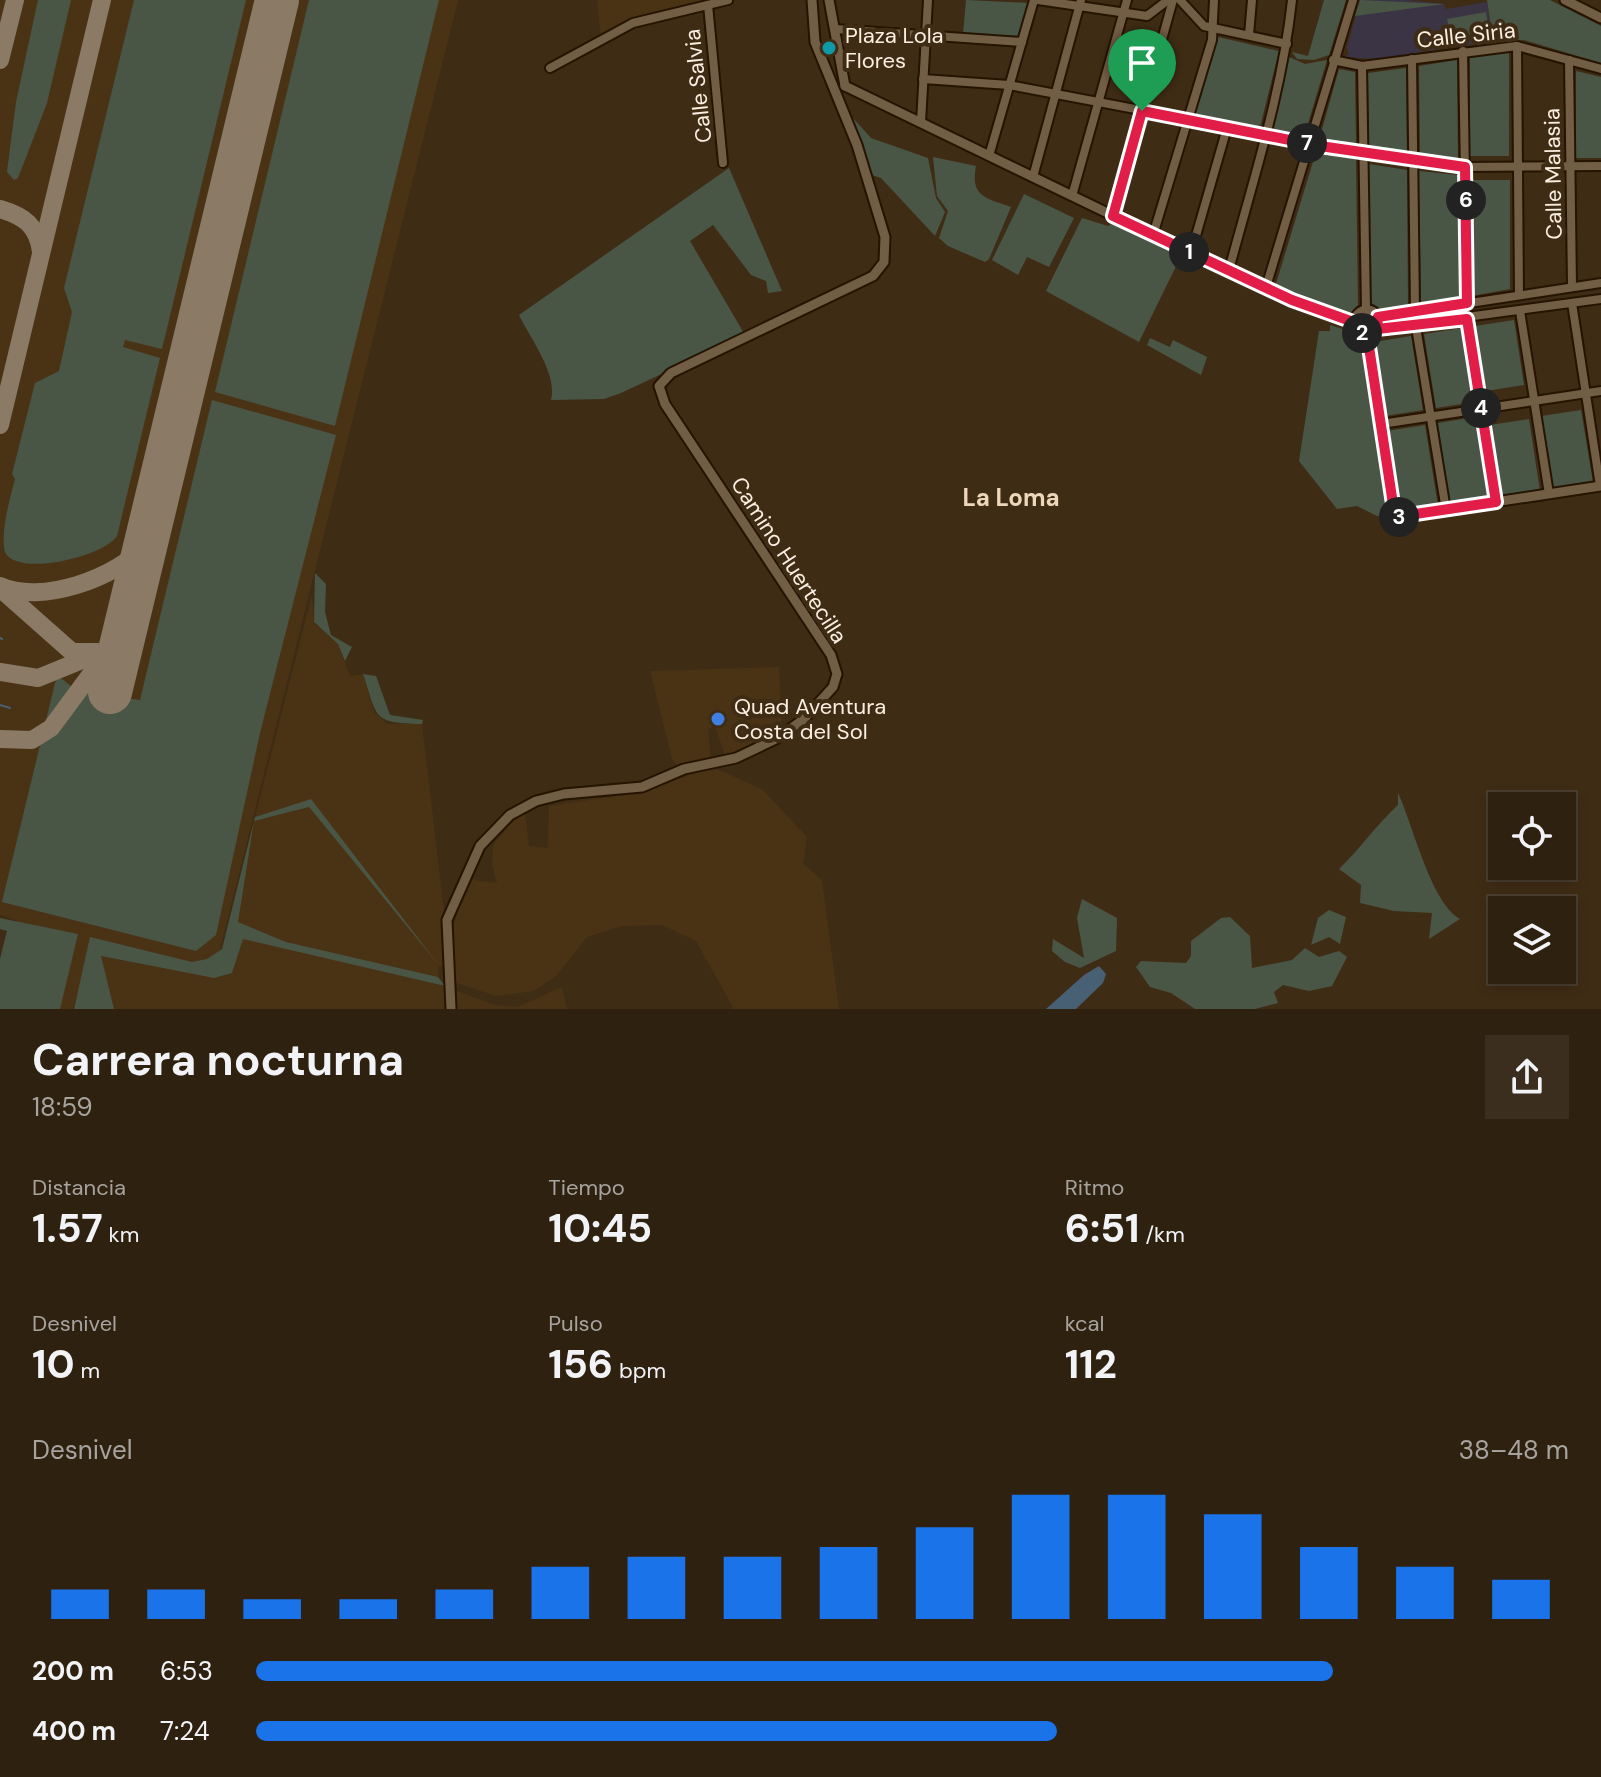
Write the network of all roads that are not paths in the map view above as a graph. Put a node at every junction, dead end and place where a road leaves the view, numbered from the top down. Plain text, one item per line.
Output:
1 (728, 0) edge
2 (812, 0) edge
3 (829, 0) edge
4 (928, 0) edge
5 (1036, 0) edge
6 (1127, 0) edge
7 (1170, 0) edge
8 (1180, 0) edge
9 (1214, 0) edge
10 (1252, 0) edge
11 (1292, 0) edge
12 (1353, 0) edge
13 (1565, 0) edge
14 (1080, 3) edge
15 (708, 5) junction
16 (1124, 12) junction
17 (1601, 18) edge
18 (1212, 28) junction
19 (835, 29) junction
20 (927, 35) junction
21 (1249, 35) junction
22 (1022, 42) junction
23 (1287, 44) junction
24 (1517, 46) junction
25 (1463, 51) junction
26 (1412, 59) junction
27 (1333, 60) junction
28 (1569, 60) junction
29 (1362, 66) junction
30 (550, 68) dead end
31 (1601, 69) edge
32 (923, 79) junction
33 (1009, 85) junction
34 (845, 86) junction
35 (834, 89) junction
36 (1055, 93) junction
37 (1099, 102) junction
38 (1142, 111) junction
39 (1187, 120) junction
40 (921, 122) junction
41 (1227, 128) junction
42 (1267, 135) junction
43 (1309, 143) junction
44 (1363, 154) junction
45 (989, 156) junction
46 (1414, 162) junction
47 (723, 163) dead end
48 (1518, 166) junction
49 (1601, 166) edge
50 (1465, 167) junction
51 (1571, 167) junction
52 (1033, 177) junction
53 (1072, 196) junction
54 (1113, 216) junction
55 (1153, 235) junction
56 (1191, 253) junction
57 (1229, 270) junction
58 (1601, 283) edge
59 (1266, 287) junction
60 (1572, 287) junction
61 (1519, 295) junction
62 (1601, 299) edge
63 (1467, 303) junction
64 (1572, 303) junction
65 (1366, 310) junction
66 (1415, 311) junction
67 (1520, 311) junction
68 (1378, 317) junction
69 (1467, 319) junction
70 (1356, 323) junction
71 (1416, 327) junction
72 (1372, 332) junction
73 (1601, 391) edge
74 (1586, 393) junction
75 (1534, 401) junction
76 (1481, 408) junction
77 (1431, 416) junction
78 (1381, 424) junction
79 (1601, 486) edge
80 (1549, 494) junction
81 (1496, 502) junction
82 (1446, 510) junction
83 (451, 1009) edge

1 - 15 street
2 - 35 street
3 - 19 street
4 - 20 street
5 - 14 street
5 - 22 street
6 - 16 street
7 - 16 street
7 - 38 street
8 - 18 street
9 - 18 street
10 - 21 street
11 - 23 street
12 - 27 street
13 - 17 street
14 - 16 street
14 - 36 street
15 - 30 street
15 - 47 street, Calle Salvia
16 - 37 street
18 - 21 street
18 - 39 street
19 - 20 street
19 - 34 street
20 - 22 street
20 - 32 street
21 - 23 street
22 - 33 street
23 - 42 street
24 - 25 street, Calle Siria
24 - 28 street, Calle Siria
24 - 48 street
25 - 26 street, Calle Siria
25 - 50 street
26 - 29 street, Calle Siria
26 - 46 street
27 - 29 street, Calle Siria
27 - 43 street
28 - 31 street, Calle Siria
28 - 51 street, Calle Malasia
29 - 44 street
32 - 33 street
32 - 40 street
33 - 36 street
33 - 45 street
34 - 35 street
34 - 40 street
35 - 83 street, Camino Huertecilla
36 - 37 street
36 - 52 street
37 - 38 street
37 - 53 street
38 - 39 street
38 - 54 street
39 - 41 street
39 - 55 street
40 - 45 street
41 - 42 street
41 - 56 street
42 - 43 street
42 - 57 street
43 - 44 street
43 - 59 street
44 - 46 street
44 - 65 street
45 - 52 street
46 - 50 street
46 - 66 street
48 - 50 street
48 - 51 street
48 - 61 street
49 - 51 street
50 - 63 street
51 - 60 street, Calle Malasia
52 - 53 street
53 - 54 street
54 - 55 street
55 - 56 street
56 - 57 street
57 - 59 street
58 - 60 street
59 - 70 street
60 - 61 street
61 - 63 street
62 - 64 street
63 - 66 street
64 - 67 street
64 - 74 street
65 - 68 street
65 - 70 street
66 - 68 street
67 - 69 street
67 - 75 street
68 - 72 street
69 - 71 street
69 - 76 street
70 - 72 street
71 - 72 street
71 - 77 street
72 - 78 street
73 - 74 street
74 - 75 street
74 - 79 street
75 - 76 street
75 - 80 street
76 - 77 street
76 - 81 street
77 - 78 street
77 - 82 street
78 - 82 street
79 - 80 street
80 - 81 street
81 - 82 street

